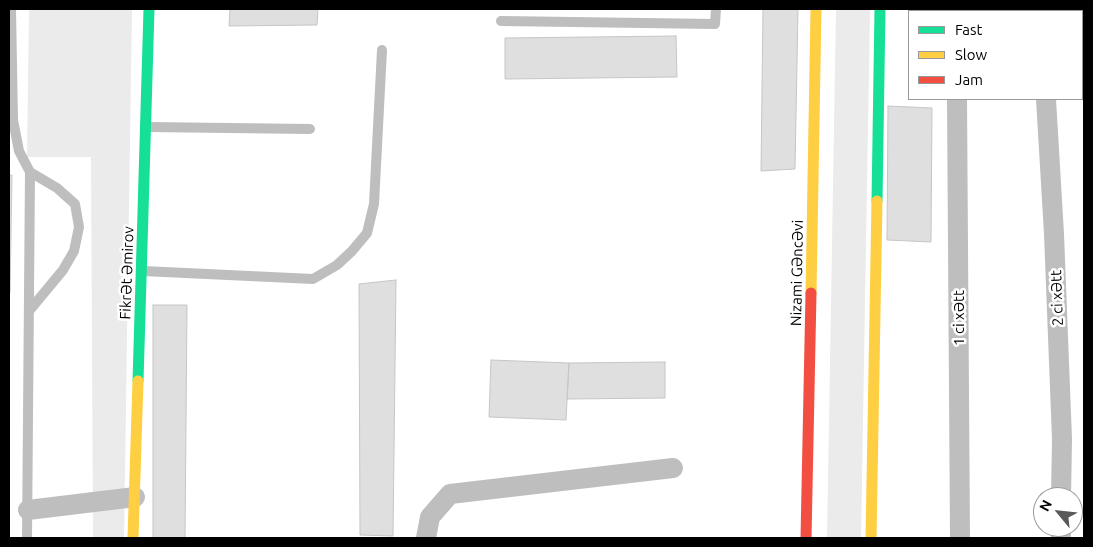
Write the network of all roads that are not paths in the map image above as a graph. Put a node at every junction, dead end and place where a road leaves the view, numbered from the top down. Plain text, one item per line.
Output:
1 (11, 9) edge
2 (149, 9) edge
3 (716, 9) edge
4 (816, 9) edge
5 (880, 9) edge
6 (502, 21) dead end
7 (382, 50) dead end
8 (957, 100) edge
9 (1046, 100) edge
10 (146, 127) junction
11 (310, 129) dead end
12 (30, 172) junction
13 (142, 271) junction
14 (29, 312) junction
15 (673, 468) dead end
16 (1061, 487) edge
17 (134, 497) junction
18 (28, 510) junction
19 (28, 538) edge
20 (133, 538) edge
21 (426, 538) edge
22 (806, 538) edge
23 (871, 538) edge
24 (960, 538) edge

1 - 12 lane
2 - 10 main road, Fikrət Əmirov
3 - 6 lane
4 - 22 main road, Nizami Gəncəvi
5 - 23 main road
7 - 13 lane
8 - 24 street, 1 ci xətt
9 - 16 street, 2 ci xətt
10 - 11 lane
10 - 13 main road, Fikrət Əmirov
12 - 14 lane
12 - 14 lane
13 - 17 main road, Fikrət Əmirov
14 - 18 lane
15 - 21 street
17 - 18 street
17 - 20 main road, Fikrət Əmirov
18 - 19 lane

